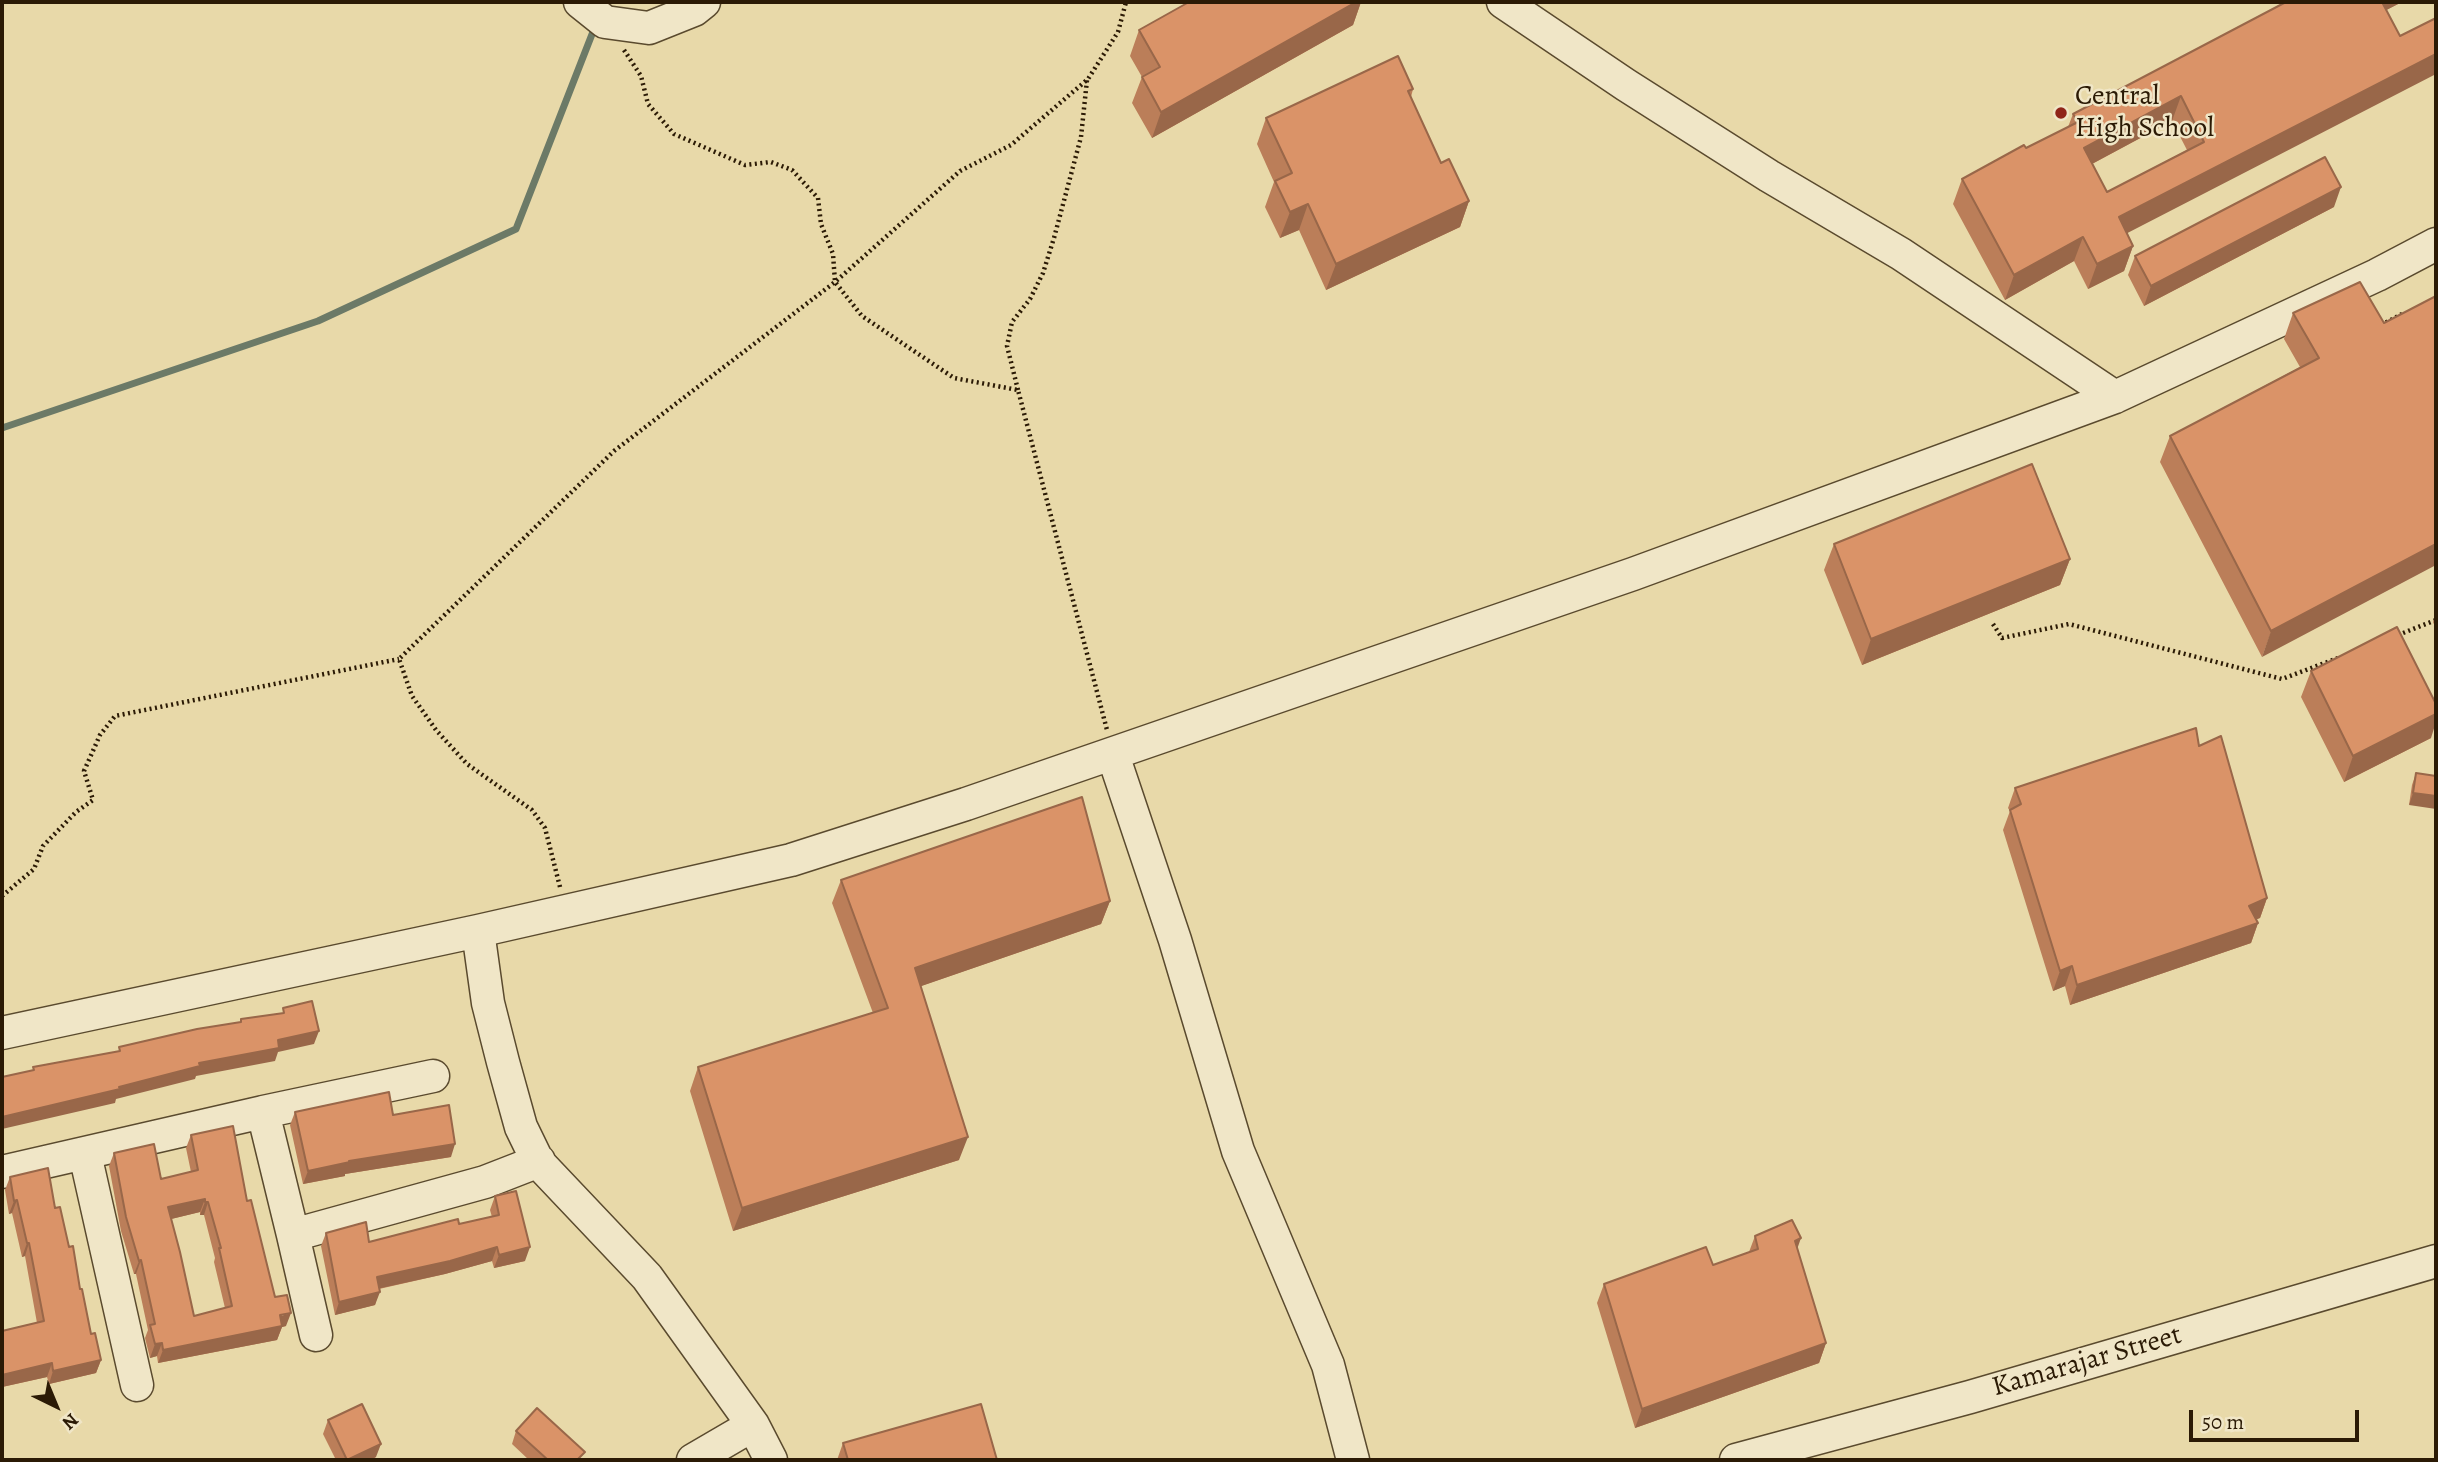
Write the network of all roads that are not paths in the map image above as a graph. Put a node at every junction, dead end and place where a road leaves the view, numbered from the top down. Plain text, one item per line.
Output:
1 (704, 2) edge
2 (1503, 2) edge
3 (589, 9) edge
4 (2436, 244) edge
5 (2115, 397) junction
6 (1113, 755) junction
7 (478, 931) junction
8 (2, 1033) edge
9 (433, 1076) dead end
10 (262, 1112) junction
11 (85, 1154) junction
12 (539, 1161) junction
13 (2, 1172) edge
14 (293, 1235) junction
15 (2436, 1261) edge
16 (316, 1335) dead end
17 (137, 1385) dead end
18 (753, 1425) junction
19 (694, 1460) edge
20 (771, 1460) edge
21 (1353, 1460) edge
22 (1736, 1460) edge

1 - 3 street
2 - 5 street
4 - 5 street
5 - 6 street
6 - 7 street
6 - 21 street
7 - 8 street
7 - 12 street
9 - 10 street
10 - 11 street
10 - 14 street
11 - 13 street
11 - 17 street
12 - 14 street
12 - 18 street
14 - 16 street
15 - 22 street, Kamarajar Street
18 - 19 street
18 - 20 street

